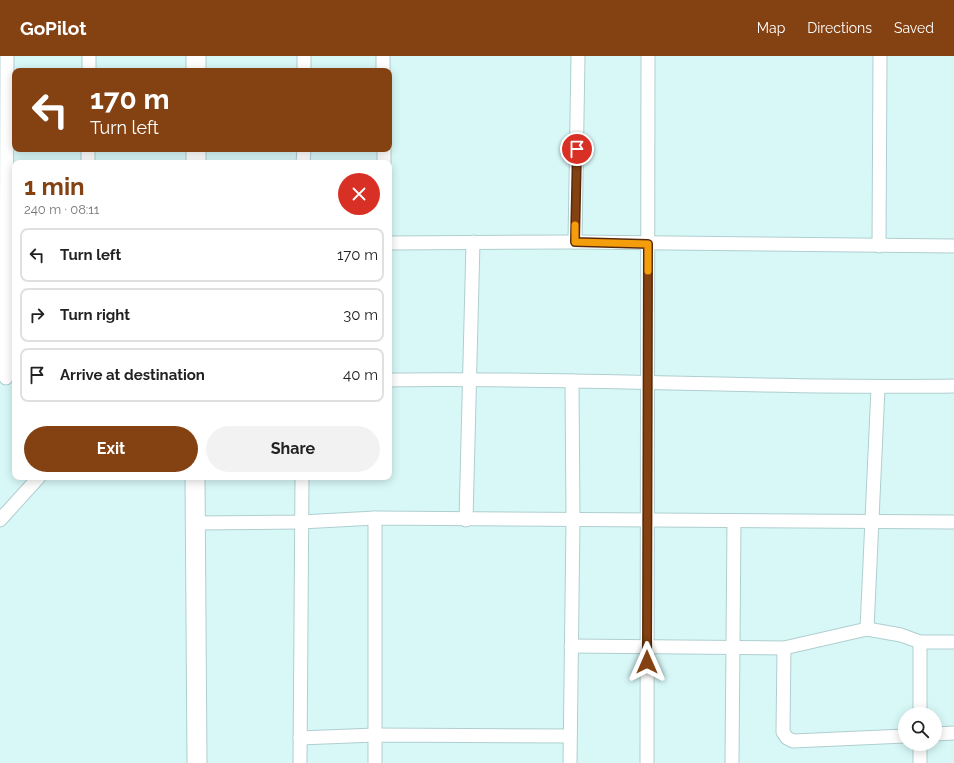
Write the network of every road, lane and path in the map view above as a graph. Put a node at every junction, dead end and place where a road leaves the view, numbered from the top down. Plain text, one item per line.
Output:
1 (7, 56) edge
2 (89, 56) edge
3 (196, 56) edge
4 (304, 56) edge
5 (383, 56) edge
6 (578, 56) edge
7 (648, 56) edge
8 (880, 56) edge
9 (89, 68) edge
10 (196, 68) edge
11 (304, 68) edge
12 (383, 68) edge
13 (7, 240) edge
14 (392, 242) edge
15 (473, 242) junction
16 (575, 242) junction
17 (648, 244) junction
18 (879, 246) junction
19 (954, 246) edge
20 (7, 378) edge
21 (470, 379) junction
22 (392, 380) edge
23 (572, 381) junction
24 (648, 383) junction
25 (954, 386) edge
26 (878, 388) junction
27 (36, 480) edge
28 (195, 480) edge
29 (302, 480) edge
30 (375, 518) junction
31 (0, 520) edge
32 (466, 520) junction
33 (573, 520) junction
34 (648, 521) junction
35 (734, 521) junction
36 (302, 522) junction
37 (872, 522) junction
38 (954, 522) edge
39 (195, 523) junction
40 (867, 629) junction
41 (920, 642) junction
42 (954, 642) edge
43 (571, 646) junction
44 (647, 648) junction
45 (784, 648) junction
46 (733, 649) junction
47 (920, 707) edge
48 (954, 733) edge
49 (942, 734) edge
50 (375, 735) junction
51 (570, 736) junction
52 (898, 736) edge
53 (300, 738) junction
54 (920, 751) edge
55 (197, 763) edge
56 (300, 763) edge
57 (375, 763) edge
58 (570, 763) edge
59 (647, 763) edge
60 (732, 763) edge
61 (920, 763) edge

1 - 13 street
2 - 9 street
3 - 10 main road
4 - 11 street
5 - 12 street
6 - 16 street
7 - 17 street
8 - 18 street
13 - 20 street
14 - 15 street
15 - 16 street
15 - 21 street
16 - 17 street
17 - 18 street
17 - 24 street
18 - 19 street
21 - 22 street
21 - 23 street
21 - 32 street
23 - 24 street
23 - 33 street
24 - 26 street
24 - 34 street
25 - 26 street
26 - 37 street
27 - 31 street
28 - 39 main road
29 - 36 street
30 - 32 street
30 - 36 street
30 - 50 street
32 - 33 street
33 - 34 street
33 - 43 street
34 - 35 street
34 - 44 street
35 - 37 street
35 - 46 street
36 - 39 street
36 - 53 street
37 - 38 street
37 - 40 street
39 - 55 main road
40 - 41 street
40 - 45 street
41 - 42 street
41 - 47 street
43 - 44 street
43 - 51 street
44 - 46 street
44 - 59 street
45 - 46 street
45 - 52 street
46 - 60 street
48 - 49 street
50 - 51 street
50 - 53 street
50 - 57 street
51 - 58 street
53 - 56 street
54 - 61 street

